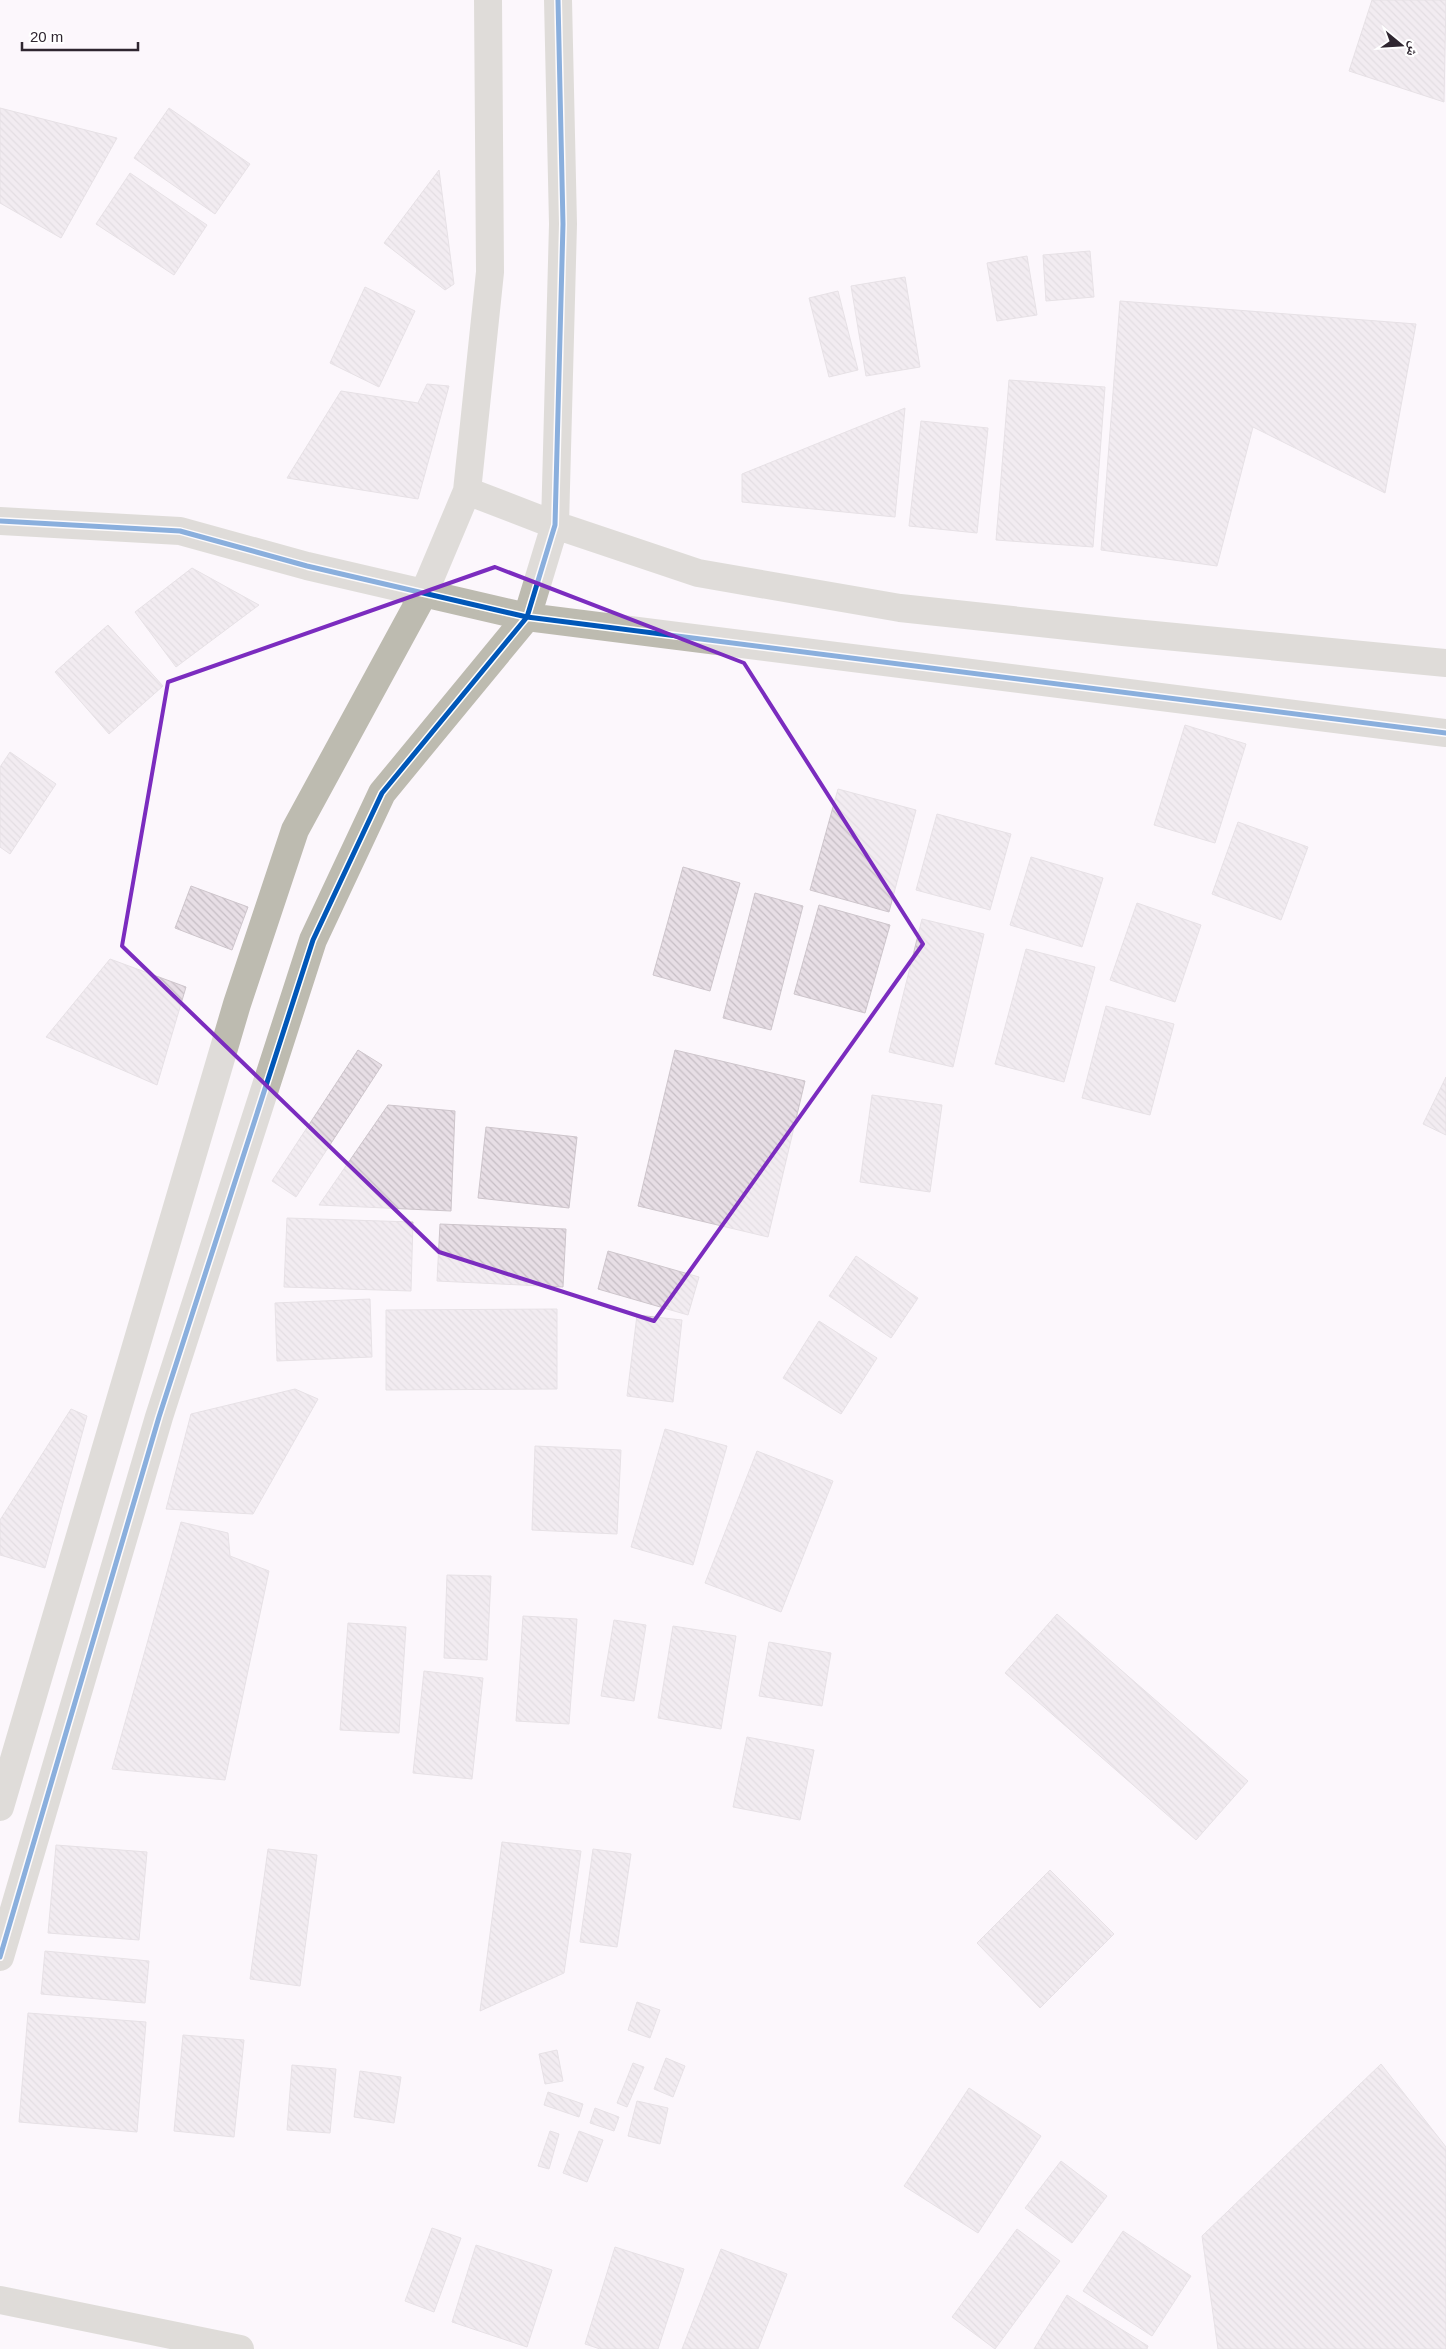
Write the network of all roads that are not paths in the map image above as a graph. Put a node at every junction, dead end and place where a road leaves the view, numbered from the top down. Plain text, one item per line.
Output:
1 (488, 0) edge
2 (558, 0) edge
3 (467, 490) junction
4 (0, 521) edge
5 (555, 525) junction
6 (424, 593) junction
7 (527, 617) junction
8 (1446, 663) edge
9 (1446, 733) edge
10 (0, 1807) edge
11 (6, 1912) edge
12 (0, 1957) edge
13 (0, 2300) edge
14 (240, 2349) edge

1 - 3 street
2 - 5 street
3 - 5 street
3 - 6 street
4 - 6 street
5 - 7 street
5 - 8 street
6 - 7 street
6 - 10 street
7 - 9 street
7 - 11 street
11 - 12 street
13 - 14 street

